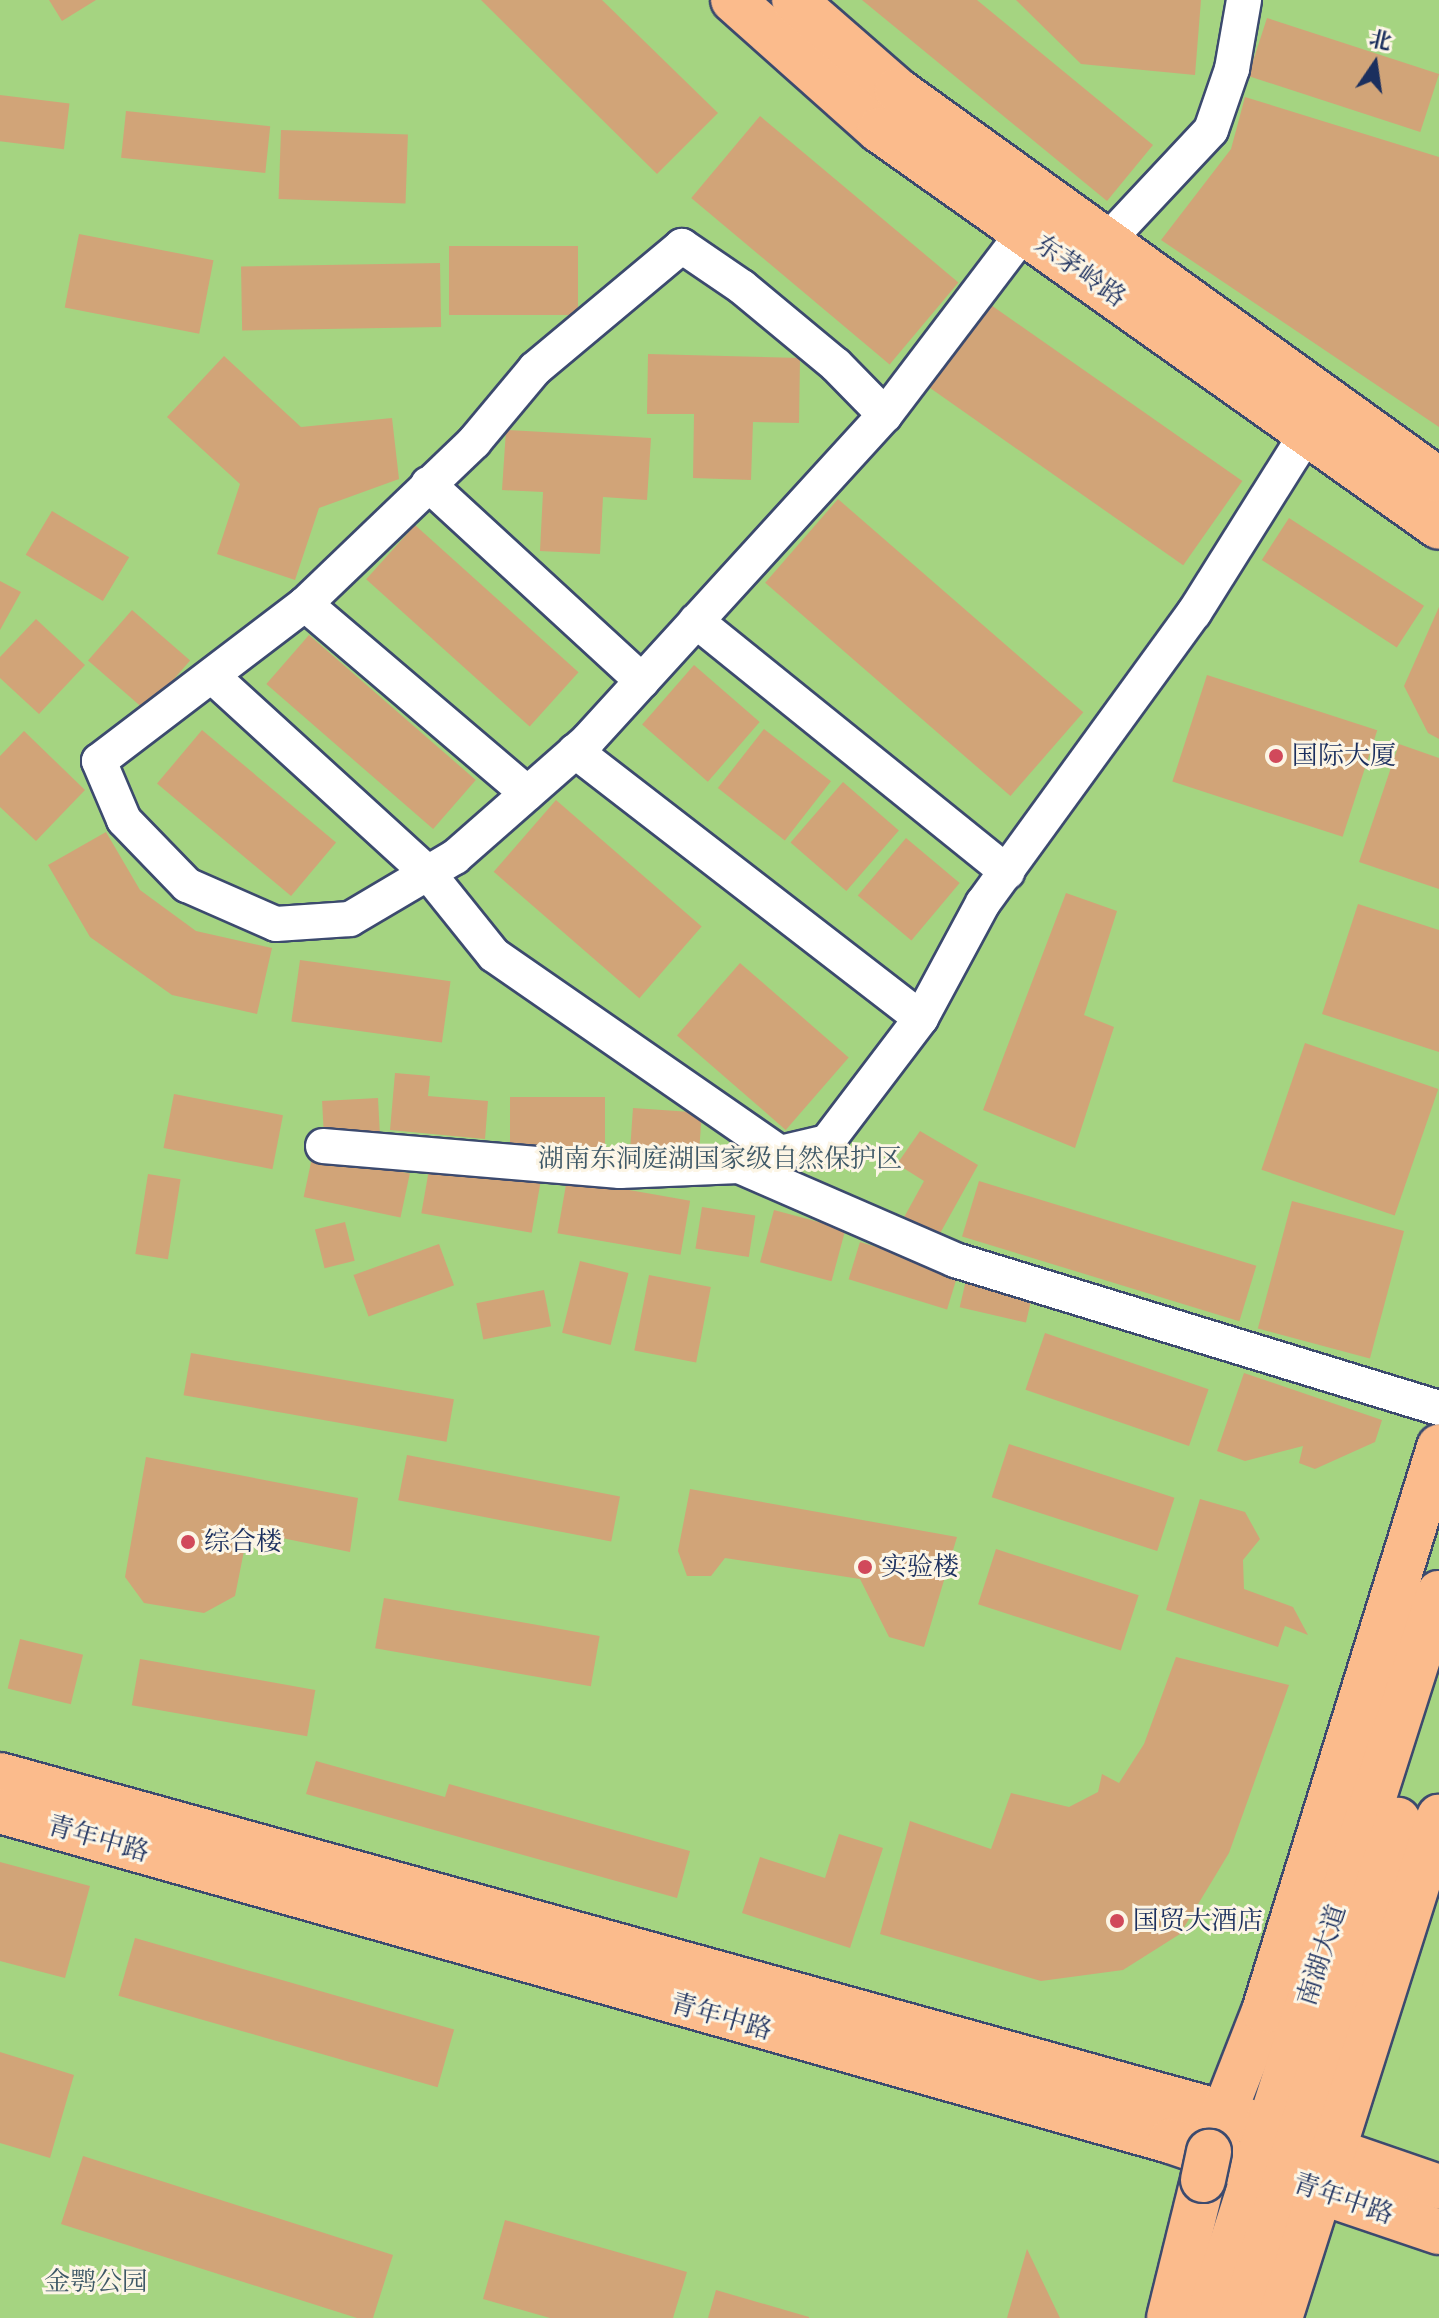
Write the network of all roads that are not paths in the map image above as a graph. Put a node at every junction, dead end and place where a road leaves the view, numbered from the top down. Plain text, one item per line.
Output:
1 (733, 0) edge
2 (794, 0) edge
3 (1244, 0) edge
4 (1024, 232) junction
5 (1107, 241) junction
6 (885, 415) junction
7 (1308, 431) junction
8 (1439, 480) edge
9 (428, 484) junction
10 (1439, 527) edge
11 (305, 604) junction
12 (696, 621) junction
13 (212, 676) junction
14 (642, 681) junction
15 (575, 751) junction
16 (527, 793) junction
17 (1007, 872) junction
18 (428, 873) junction
19 (921, 1018) junction
20 (323, 1146) dead end
21 (1439, 1408) edge
22 (1439, 1447) edge
23 (1439, 1593) edge
24 (1439, 1690) edge
25 (0, 1775) edge
26 (0, 1811) edge
27 (1439, 1817) edge
28 (1300, 2138) junction
29 (1212, 2148) junction
30 (1287, 2180) junction
31 (1439, 2187) edge
32 (1439, 2232) edge
33 (1169, 2318) edge
34 (1208, 2318) edge
35 (1242, 2318) edge
36 (1280, 2318) edge

1 - 4 main road, 东茅岭路
2 - 5 main road, 东茅岭路
3 - 5 street
4 - 6 street
4 - 7 main road, 东茅岭路
5 - 8 main road, 东茅岭路
6 - 9 street
6 - 12 street
7 - 10 main road, 东茅岭路
7 - 17 street
9 - 11 street
9 - 14 street
11 - 13 street
11 - 16 street
12 - 14 street
12 - 17 street
13 - 18 street
13 - 18 street
14 - 15 street
15 - 16 street
15 - 19 street
16 - 18 street
17 - 19 street
18 - 19 street
20 - 21 street
22 - 29 main road
23 - 28 main road, 南湖大道
24 - 28 main road, 南湖大道
25 - 29 main road, 青年中路
26 - 30 main road, 青年中路
27 - 28 main road
28 - 29 main road, 青年中路
28 - 30 main road, 南湖大道
28 - 30 main road
28 - 31 main road, 青年中路
29 - 33 main road
30 - 32 main road, 青年中路
30 - 34 main road, 南湖大道
30 - 35 main road, 南湖大道
30 - 36 main road

